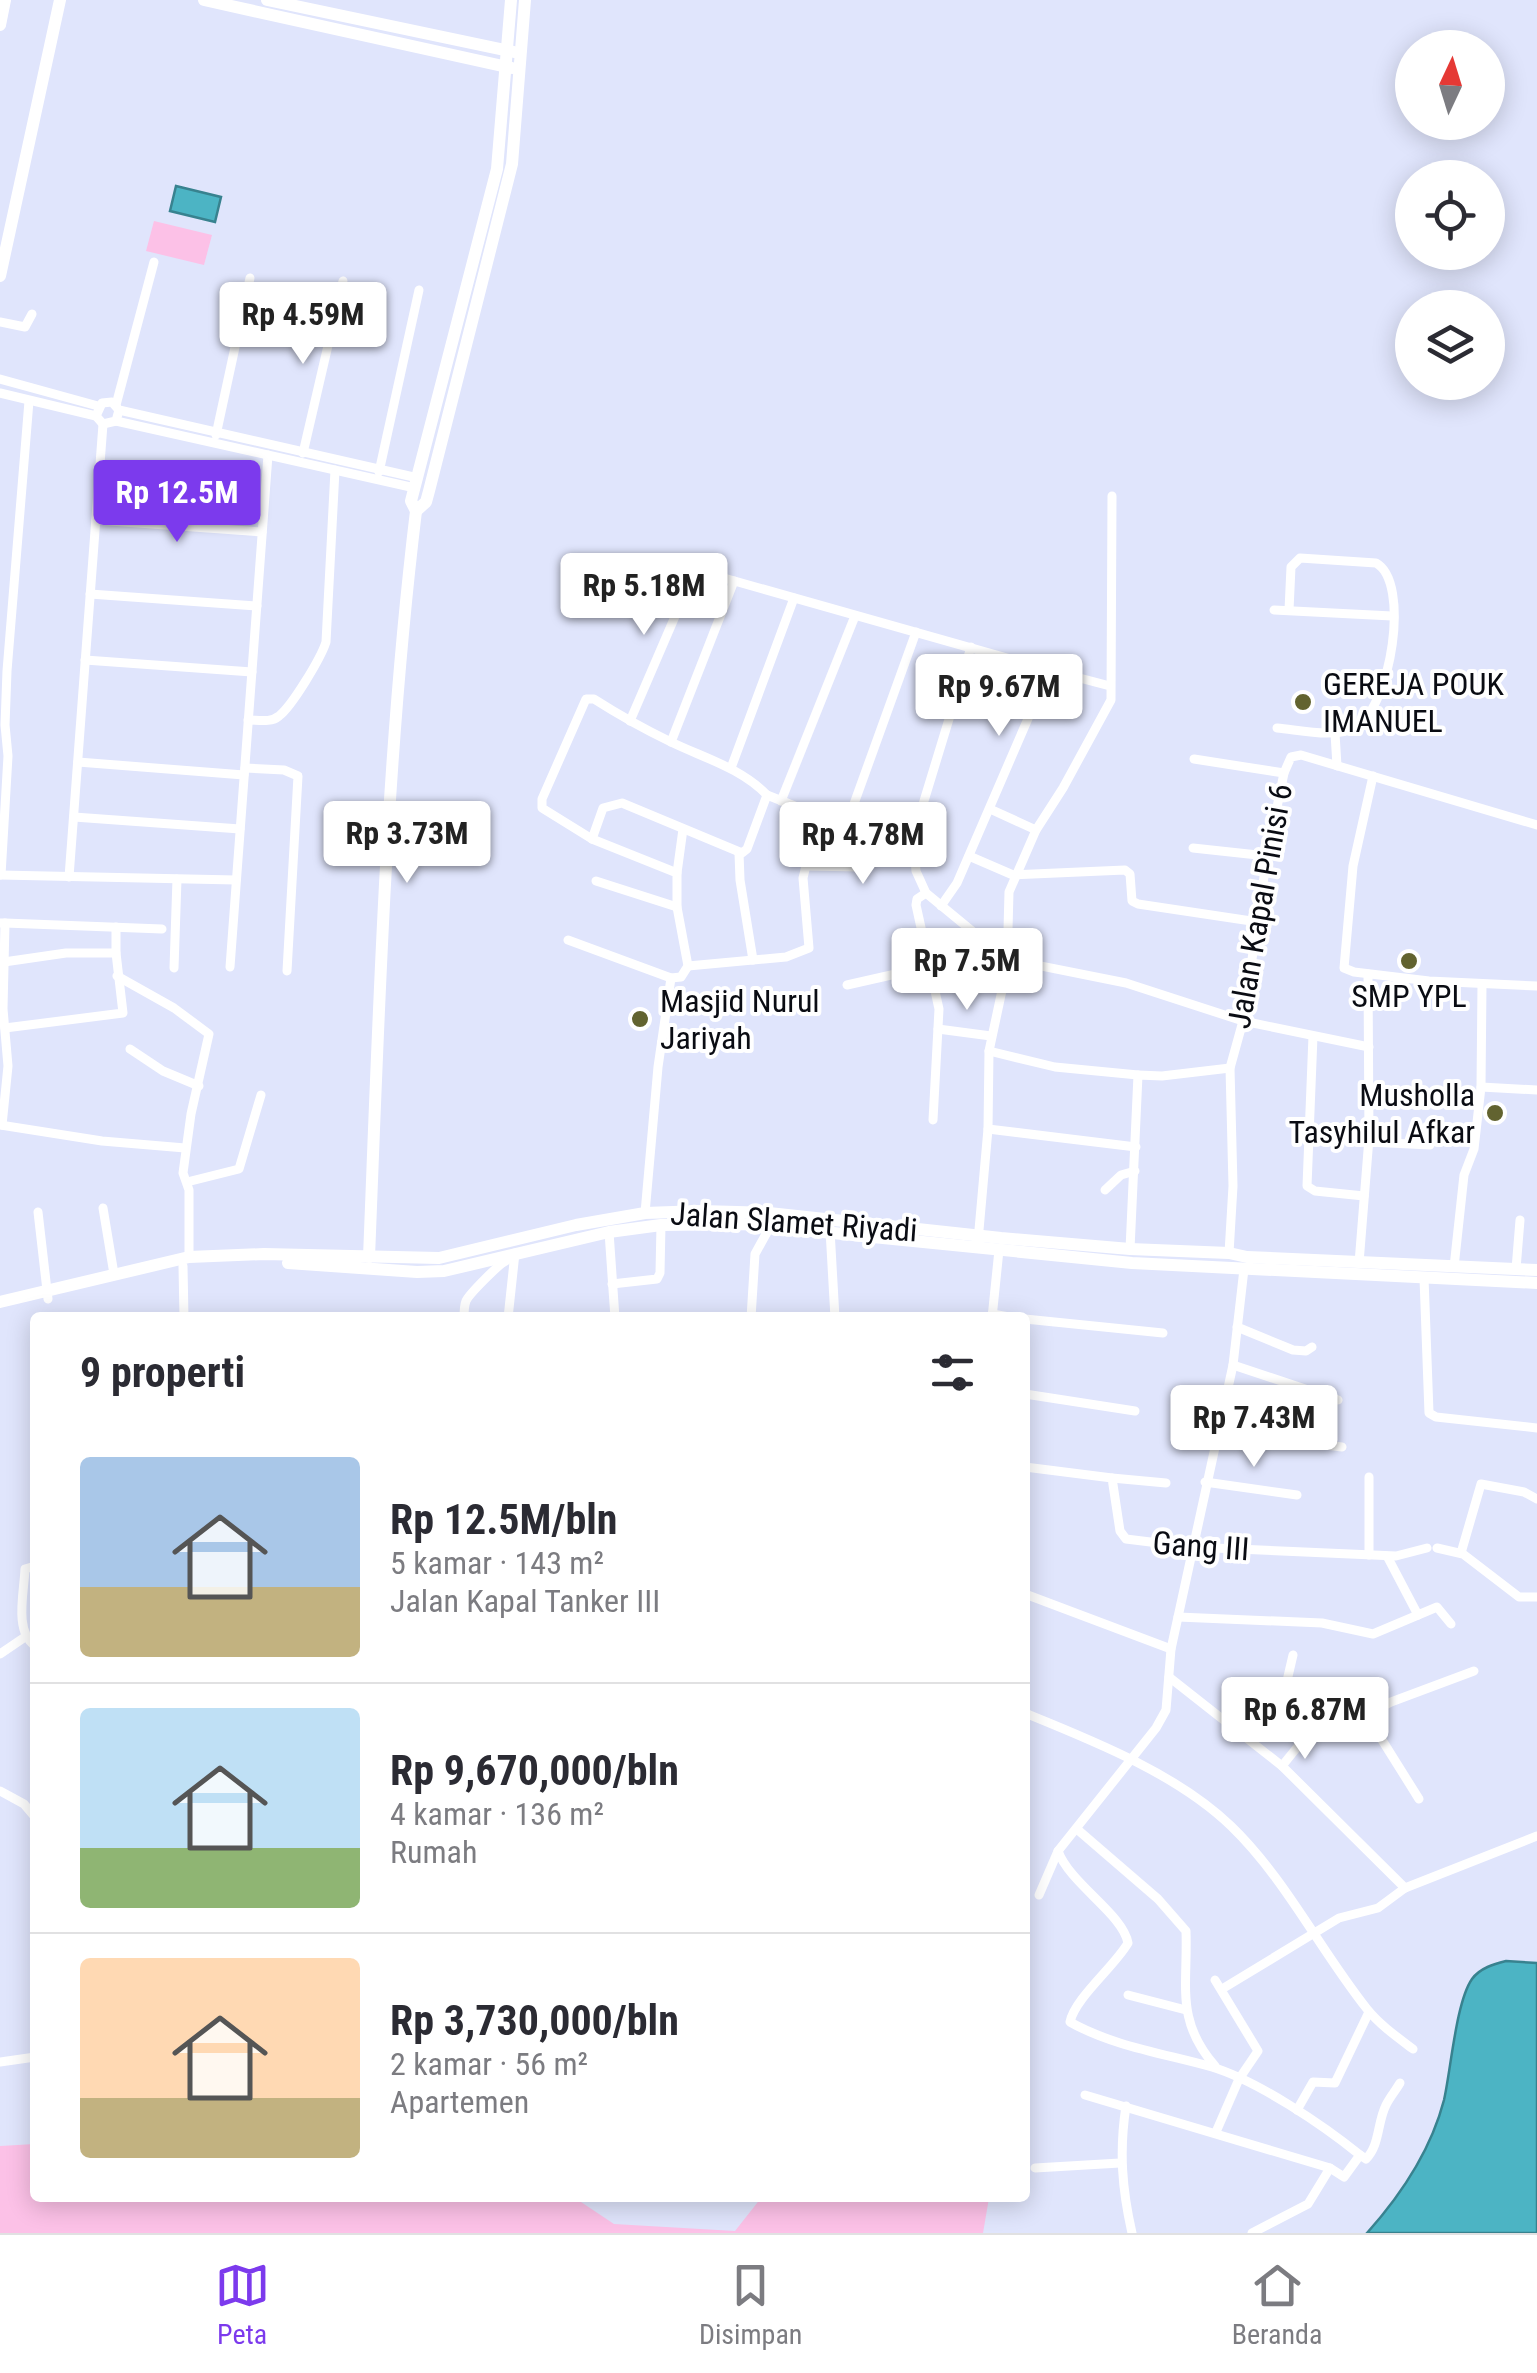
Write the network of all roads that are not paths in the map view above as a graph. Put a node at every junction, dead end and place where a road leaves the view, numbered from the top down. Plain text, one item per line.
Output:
1 (5, 0) edge
2 (60, 0) edge
3 (204, 0) edge
4 (267, 0) edge
5 (510, 0) edge
6 (525, 0) edge
7 (0, 25) edge
8 (514, 52) junction
9 (512, 68) junction
10 (154, 262) dead end
11 (0, 276) edge
12 (250, 278) dead end
13 (343, 280) dead end
14 (420, 290) dead end
15 (32, 314) dead end
16 (0, 322) edge
17 (0, 379) edge
18 (447, 387) junction
19 (0, 394) edge
20 (29, 400) junction
21 (117, 412) junction
22 (99, 415) junction
23 (215, 438) junction
24 (268, 455) junction
25 (302, 457) junction
26 (336, 470) junction
27 (378, 474) junction
28 (417, 483) junction
29 (1112, 496) dead end
30 (416, 512) junction
31 (96, 520) junction
32 (262, 532) junction
33 (664, 560) dead end
34 (695, 570) junction
35 (734, 581) junction
36 (90, 594) junction
37 (794, 598) junction
38 (256, 606) junction
39 (1274, 610) dead end
40 (1289, 610) junction
41 (855, 616) junction
42 (1392, 616) junction
43 (916, 632) junction
44 (972, 647) junction
45 (85, 660) junction
46 (1049, 670) junction
47 (252, 672) junction
48 (1110, 686) junction
49 (248, 720) junction
50 (630, 721) junction
51 (1278, 728) dead end
52 (1335, 733) junction
53 (670, 742) junction
54 (1194, 758) dead end
55 (78, 762) junction
56 (1337, 766) junction
57 (731, 768) junction
58 (244, 771) junction
59 (1284, 774) junction
60 (1373, 776) junction
61 (767, 795) junction
62 (781, 801) junction
63 (990, 808) junction
64 (74, 817) junction
65 (818, 818) junction
66 (1537, 825) edge
67 (846, 826) junction
68 (240, 829) junction
69 (683, 829) junction
70 (1036, 830) junction
71 (863, 835) junction
72 (592, 839) junction
73 (1192, 848) dead end
74 (739, 853) junction
75 (912, 853) junction
76 (969, 856) junction
77 (1267, 856) junction
78 (806, 866) junction
79 (678, 873) junction
80 (1, 875) edge
81 (1014, 875) junction
82 (69, 877) junction
83 (178, 879) junction
84 (236, 880) junction
85 (596, 881) dead end
86 (926, 894) junction
87 (941, 906) junction
88 (677, 907) junction
89 (1258, 922) junction
90 (2, 923) edge
91 (116, 927) junction
92 (162, 929) dead end
93 (568, 940) dead end
94 (116, 952) junction
95 (1006, 959) junction
96 (753, 960) junction
97 (4, 962) junction
98 (688, 966) junction
99 (932, 966) junction
100 (230, 967) dead end
101 (174, 968) dead end
102 (287, 971) dead end
103 (1368, 974) junction
104 (118, 976) junction
105 (671, 978) junction
106 (1482, 984) junction
107 (847, 985) dead end
108 (1537, 986) edge
109 (1243, 1021) junction
110 (5, 1028) junction
111 (938, 1028) junction
112 (991, 1036) junction
113 (1312, 1036) junction
114 (1368, 1047) junction
115 (130, 1050) dead end
116 (989, 1051) junction
117 (1230, 1068) junction
118 (1138, 1074) junction
119 (199, 1086) junction
120 (1481, 1087) junction
121 (1537, 1090) edge
122 (261, 1095) dead end
123 (933, 1120) dead end
124 (1, 1125) edge
125 (988, 1128) junction
126 (1369, 1142) junction
127 (1430, 1145) dead end
128 (1136, 1147) junction
129 (186, 1148) junction
130 (1135, 1171) junction
131 (186, 1182) junction
132 (1105, 1190) dead end
133 (1364, 1196) junction
134 (103, 1208) dead end
135 (38, 1212) dead end
136 (645, 1213) junction
137 (701, 1217) junction
138 (1520, 1220) dead end
139 (772, 1224) junction
140 (661, 1225) junction
141 (830, 1230) junction
142 (609, 1232) junction
143 (978, 1242) junction
144 (1130, 1249) junction
145 (1000, 1250) junction
146 (1229, 1252) junction
147 (514, 1256) junction
148 (369, 1257) junction
149 (186, 1262) junction
150 (1454, 1267) junction
151 (1516, 1269) junction
152 (1244, 1270) junction
153 (1360, 1270) junction
154 (1537, 1270) edge
155 (114, 1274) junction
156 (1424, 1278) junction
157 (1537, 1283) edge
158 (612, 1284) junction
159 (47, 1295) junction
160 (0, 1302) edge
161 (0, 1311) edge
162 (184, 1312) edge
163 (465, 1312) edge
164 (509, 1312) edge
165 (614, 1312) edge
166 (752, 1312) edge
167 (835, 1312) edge
168 (992, 1312) edge
169 (1030, 1320) edge
170 (1237, 1326) junction
171 (1163, 1333) dead end
172 (1312, 1347) dead end
173 (1233, 1364) junction
174 (1030, 1395) edge
175 (1338, 1400) dead end
176 (1135, 1411) dead end
177 (1537, 1428) edge
178 (1217, 1432) junction
179 (1342, 1447) dead end
180 (1030, 1468) edge
181 (1369, 1477) dead end
182 (1112, 1478) junction
183 (1166, 1482) dead end
184 (1206, 1482) junction
185 (1298, 1495) dead end
186 (1537, 1499) edge
187 (1192, 1548) junction
188 (1461, 1553) junction
189 (1370, 1555) junction
190 (1387, 1556) junction
191 (30, 1568) edge
192 (1030, 1596) edge
193 (1537, 1597) edge
194 (1418, 1615) junction
195 (1178, 1617) junction
196 (1451, 1624) dead end
197 (25, 1637) junction
198 (30, 1642) edge
199 (1172, 1649) junction
200 (0, 1654) edge
201 (1293, 1655) dead end
202 (1474, 1672) dead end
203 (1169, 1676) junction
204 (1368, 1714) junction
205 (1030, 1715) edge
206 (1239, 1732) junction
207 (1129, 1759) junction
208 (1282, 1766) junction
209 (0, 1790) edge
210 (1419, 1798) dead end
211 (30, 1811) edge
212 (1078, 1830) junction
213 (1537, 1836) edge
214 (1058, 1851) junction
215 (1405, 1888) junction
216 (1040, 1895) dead end
217 (1312, 1932) junction
218 (1128, 1995) dead end
219 (1186, 2010) junction
220 (1369, 2012) junction
221 (1413, 2050) dead end
222 (30, 2059) edge
223 (0, 2062) edge
224 (1216, 2068) junction
225 (1239, 2080) junction
226 (1400, 2083) dead end
227 (1085, 2095) dead end
228 (1126, 2106) junction
229 (1297, 2110) junction
230 (1216, 2132) junction
231 (1360, 2155) junction
232 (1120, 2163) junction
233 (1034, 2168) dead end
234 (1330, 2168) junction
235 (1132, 2233) edge
236 (1252, 2233) edge

1 - 7 street
2 - 11 street
3 - 9 street
4 - 8 street
5 - 8 street
6 - 8 street
8 - 9 street
9 - 18 street
10 - 21 street
12 - 23 street
13 - 25 street
14 - 27 street
15 - 16 street
17 - 22 street
18 - 28 street
18 - 30 street
19 - 20 street
20 - 22 street
20 - 80 street
21 - 22 street
21 - 22 street
21 - 23 street
22 - 31 street
23 - 24 street
23 - 25 street
24 - 25 street
24 - 32 street
25 - 26 street
25 - 27 street
26 - 27 street
26 - 49 street
27 - 28 street
28 - 30 street
29 - 48 street
30 - 148 street
31 - 32 street
31 - 36 street
32 - 38 street
33 - 34 street
34 - 35 street
34 - 50 street
35 - 37 street
35 - 53 street
36 - 38 street
36 - 45 street
37 - 41 street
37 - 57 street
38 - 47 street
39 - 40 street
40 - 42 street
40 - 42 street
41 - 43 street
41 - 62 street
42 - 52 street
43 - 44 street
43 - 67 street
44 - 46 street
44 - 75 street
45 - 47 street
45 - 55 street
46 - 48 street
46 - 63 street
47 - 49 street
48 - 70 street
49 - 58 street
50 - 53 street
50 - 72 street
51 - 52 street
52 - 56 street
53 - 57 street
54 - 59 street
55 - 58 street
55 - 64 street
56 - 59 street, Jalan Kapal Pinisi 6
56 - 60 street, Jalan Kapal Pinisi 6
57 - 61 street
58 - 68 street
58 - 102 street
59 - 77 street, Jalan Kapal Pinisi 6
60 - 66 street, Jalan Kapal Pinisi 6
60 - 103 street
61 - 62 street
61 - 74 street
62 - 65 street
63 - 70 street
63 - 76 street
64 - 68 street
64 - 82 street
65 - 67 street
65 - 78 street
67 - 71 street
68 - 84 street
69 - 72 street
69 - 74 street
69 - 79 street
70 - 81 street
71 - 75 street
71 - 78 street
72 - 79 street
73 - 77 street
74 - 96 street
75 - 86 street
76 - 81 street
76 - 87 street
77 - 89 street, Jalan Kapal Pinisi 6
78 - 96 street
79 - 88 street
80 - 82 street
81 - 89 street
81 - 95 street
82 - 83 street
83 - 84 street
83 - 101 street
84 - 100 street
85 - 88 street
86 - 87 street
86 - 99 street
87 - 95 street
88 - 98 street
89 - 109 street, Jalan Kapal Pinisi 6
90 - 91 street
90 - 97 street
91 - 92 street
91 - 94 street
93 - 105 street
94 - 97 street
94 - 104 street
95 - 109 street
95 - 112 street
96 - 98 street
97 - 110 street
98 - 105 street
99 - 107 street
99 - 111 street
103 - 106 street
103 - 114 street
104 - 110 street
104 - 119 street
105 - 136 street
106 - 108 street
106 - 120 street
109 - 113 street
109 - 117 street, Jalan Kapal Pinisi 6
110 - 124 street
111 - 112 street
111 - 123 street
112 - 116 street
113 - 114 street
113 - 133 street
114 - 126 street
115 - 119 street
116 - 118 street
116 - 125 street
117 - 118 street
117 - 146 street, Jalan Kapal Pinisi 6
118 - 128 street
119 - 129 street
120 - 121 street
120 - 150 street
122 - 131 street
124 - 129 street
125 - 128 street
125 - 143 street
126 - 127 street
126 - 133 street
128 - 130 street
129 - 131 street
130 - 132 street
130 - 144 street
131 - 149 street
133 - 153 street
134 - 155 street
135 - 159 street
136 - 137 street, Jalan Slamet Riyadi
136 - 148 street, Jalan Slamet Riyadi
137 - 139 street, Jalan Slamet Riyadi
137 - 140 street, Jalan Slamet Riyadi
137 - 143 street, Jalan Slamet Riyadi
138 - 151 street
139 - 141 street, Jalan Slamet Riyadi
139 - 166 street
140 - 142 street, Jalan Slamet Riyadi
140 - 158 street
141 - 143 street, Jalan Slamet Riyadi
141 - 167 street
142 - 147 street, Jalan Slamet Riyadi
142 - 158 street
143 - 144 street, Jalan Slamet Riyadi
143 - 145 street, Jalan Slamet Riyadi
144 - 146 street, Jalan Slamet Riyadi
145 - 152 street, Jalan Slamet Riyadi
145 - 168 street
146 - 153 street, Jalan Slamet Riyadi
147 - 149 street, Jalan Slamet Riyadi
147 - 163 street
147 - 164 street
148 - 149 street, Jalan Slamet Riyadi
149 - 155 street, Jalan Slamet Riyadi
149 - 159 street, Jalan Slamet Riyadi
149 - 162 street
150 - 151 street, Jalan Slamet Riyadi
150 - 153 street, Jalan Slamet Riyadi
151 - 154 street, Jalan Slamet Riyadi
152 - 153 street, Jalan Slamet Riyadi
152 - 170 street
153 - 156 street, Jalan Slamet Riyadi
155 - 159 street, Jalan Slamet Riyadi
156 - 157 street, Jalan Slamet Riyadi
156 - 177 street
158 - 165 street
159 - 160 street, Jalan Slamet Riyadi
159 - 161 street, Jalan Slamet Riyadi
169 - 171 street
170 - 172 street
170 - 173 street
173 - 175 street
173 - 178 street
174 - 176 street
178 - 179 street
178 - 184 street
180 - 182 street
181 - 189 street
182 - 183 street
182 - 187 street, Gang III
184 - 185 street
184 - 187 street
186 - 188 street
187 - 189 street, Gang III
187 - 195 street
188 - 190 street, Gang III
188 - 193 street
189 - 190 street, Gang III
190 - 194 street
191 - 197 street
192 - 199 street
194 - 195 street
194 - 196 street
195 - 199 street
197 - 198 street
197 - 200 street
199 - 203 street
201 - 206 street
202 - 204 street
203 - 206 street
203 - 207 street
204 - 208 street
204 - 210 street
205 - 207 street
206 - 208 street
207 - 212 street
207 - 217 street
208 - 215 street
209 - 211 street
212 - 214 street
212 - 219 street
213 - 215 street
214 - 216 street
214 - 224 street
215 - 217 street
217 - 220 street
217 - 225 street
218 - 219 street
219 - 224 street
220 - 221 street
220 - 229 street
222 - 223 street
224 - 225 street
225 - 229 street
225 - 230 street
226 - 231 street
227 - 228 street
228 - 230 street
228 - 232 street
229 - 231 street
230 - 234 street
231 - 234 street
232 - 233 street
232 - 235 street
234 - 236 street

